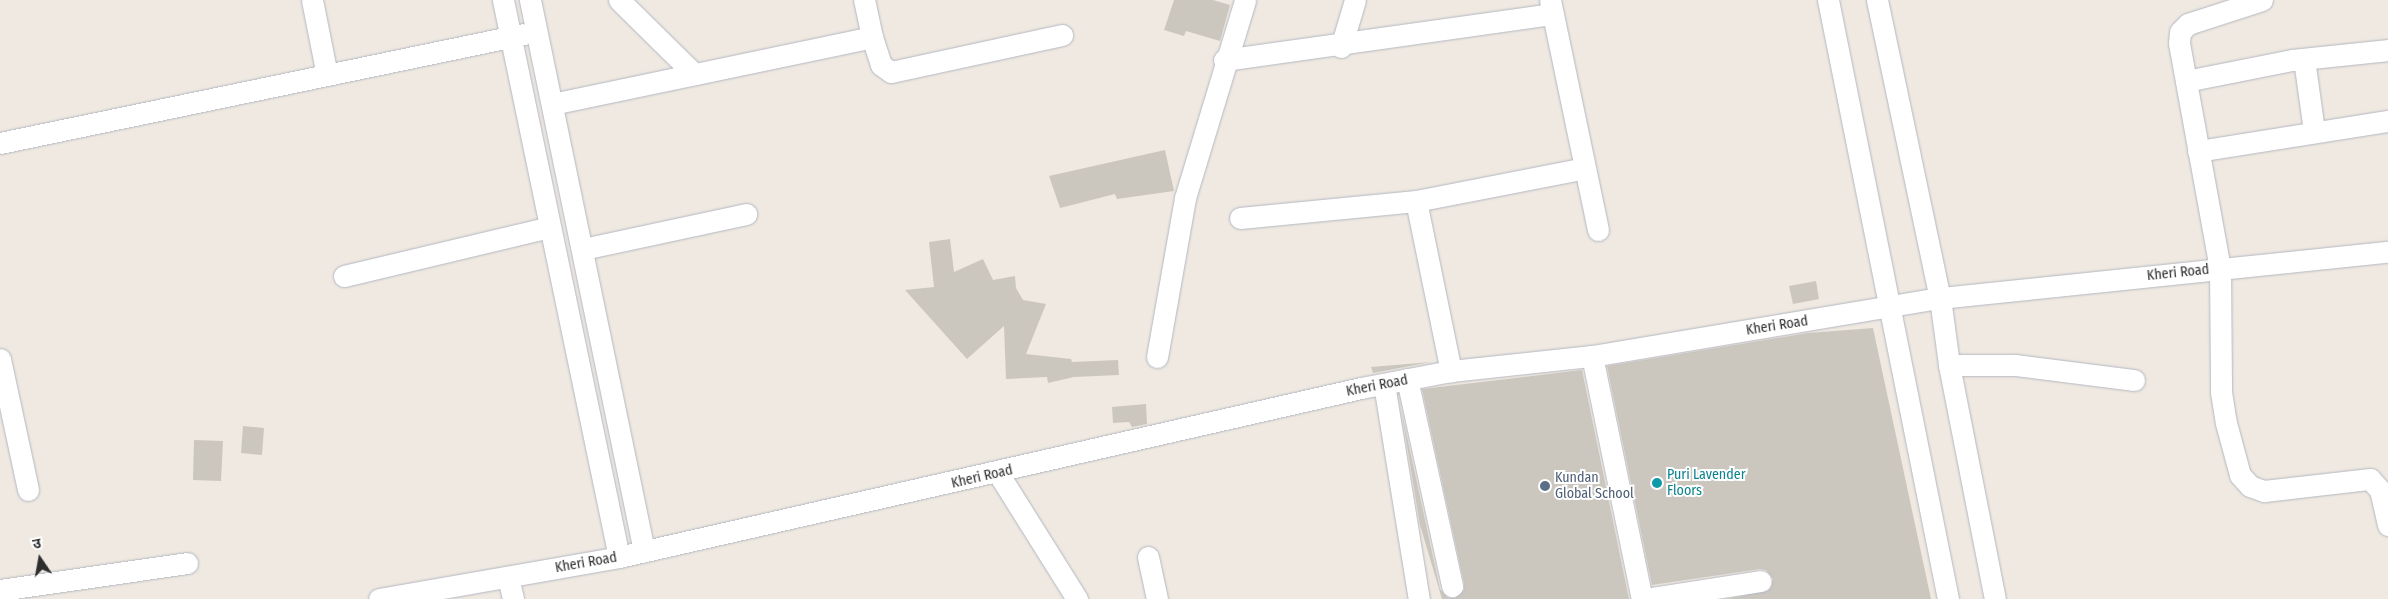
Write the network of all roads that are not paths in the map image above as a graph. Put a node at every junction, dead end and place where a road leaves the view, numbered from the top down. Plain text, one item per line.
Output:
1 (312, 0) edge
2 (504, 0) edge
3 (530, 0) edge
4 (619, 0) edge
5 (864, 0) edge
6 (1244, 0) edge
7 (1355, 0) edge
8 (1828, 0) edge
9 (1877, 0) edge
10 (2262, 0) edge
11 (1552, 7) edge
12 (537, 32) junction
13 (1062, 35) dead end
14 (511, 37) junction
15 (872, 37) junction
16 (1341, 47) junction
17 (2388, 50) edge
18 (2304, 59) junction
19 (1224, 60) junction
20 (694, 74) junction
21 (327, 75) junction
22 (2186, 81) junction
23 (552, 104) junction
24 (2388, 121) edge
25 (2314, 131) junction
26 (0, 143) edge
27 (2198, 151) junction
28 (1585, 168) junction
29 (1416, 201) junction
30 (746, 214) dead end
31 (1240, 218) dead end
32 (549, 227) junction
33 (1598, 230) dead end
34 (583, 249) junction
35 (2388, 252) edge
36 (2220, 269) junction
37 (344, 276) dead end
38 (1940, 298) junction
39 (1890, 308) junction
40 (1592, 356) junction
41 (1157, 358) dead end
42 (0, 359) edge
43 (1948, 365) junction
44 (1451, 371) junction
45 (1407, 379) junction
46 (2134, 380) dead end
47 (1384, 384) junction
48 (998, 473) junction
49 (28, 490) dead end
50 (2388, 525) edge
51 (644, 551) junction
52 (1148, 556) dead end
53 (619, 557) junction
54 (187, 562) dead end
55 (508, 577) junction
56 (1761, 582) dead end
57 (1452, 586) dead end
58 (0, 590) edge
59 (466, 592) edge
60 (1694, 595) edge
61 (379, 599) edge
62 (513, 599) edge
63 (1077, 599) edge
64 (1157, 599) edge
65 (1420, 599) edge
66 (1644, 599) edge
67 (1948, 599) edge
68 (1995, 599) edge

1 - 21 street
2 - 14 street
3 - 12 street
4 - 20 street
5 - 15 street
6 - 19 street
7 - 16 street
8 - 39 street
9 - 38 street
10 - 22 street
11 - 16 street
11 - 28 street
12 - 14 street
12 - 23 street
13 - 15 street
14 - 21 street
14 - 32 street
15 - 20 street
16 - 19 street
17 - 18 street
18 - 22 street
18 - 25 street
19 - 41 street
20 - 23 street
21 - 26 street
22 - 27 street
23 - 34 street
24 - 25 street
25 - 27 street
27 - 36 street
28 - 29 street
28 - 33 street
29 - 31 street
29 - 44 street
30 - 34 street
32 - 37 street
32 - 53 street
34 - 51 street
35 - 36 street, Kheri Road
36 - 38 street, Kheri Road
36 - 50 street
38 - 39 street, Kheri Road
38 - 43 street
39 - 40 street, Kheri Road
39 - 67 street
40 - 44 street, Kheri Road
40 - 66 street
42 - 49 street
43 - 46 street
43 - 68 street
44 - 45 street, Kheri Road
45 - 47 street, Kheri Road
45 - 57 street
47 - 48 street, Kheri Road
47 - 65 street
48 - 51 street, Kheri Road
48 - 63 street
51 - 53 street, Kheri Road
52 - 64 street
53 - 55 street, Kheri Road
54 - 58 street
55 - 59 street, Kheri Road
55 - 62 street
56 - 60 street
59 - 61 street, Kheri Road
60 - 66 street

